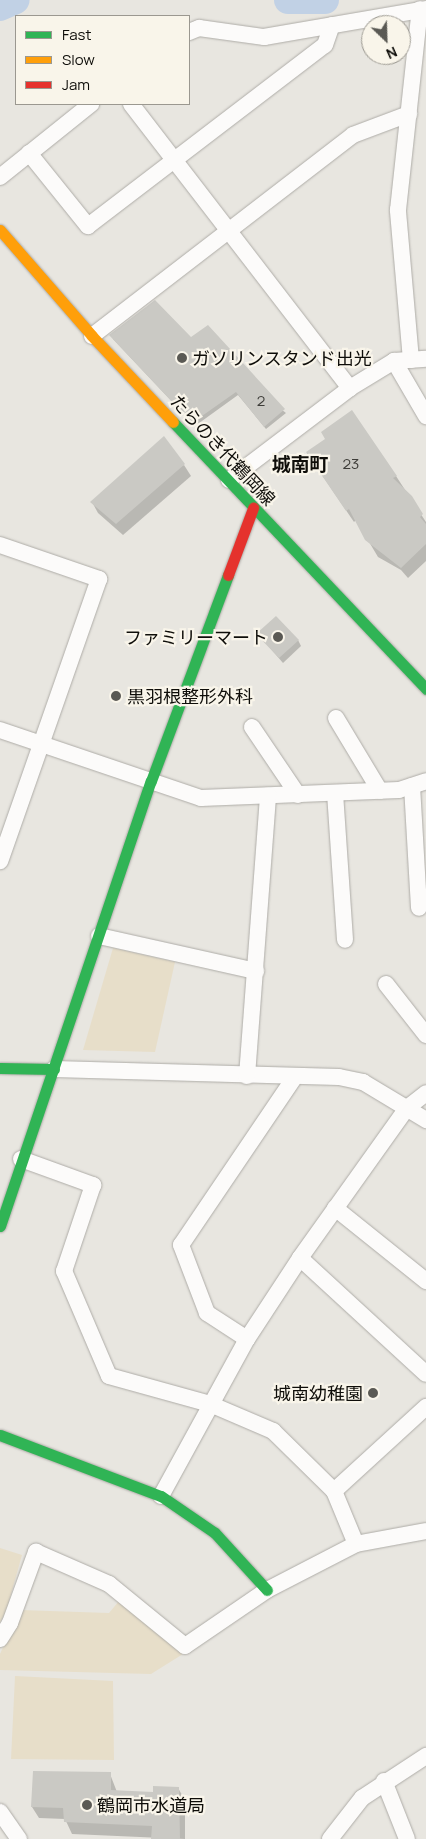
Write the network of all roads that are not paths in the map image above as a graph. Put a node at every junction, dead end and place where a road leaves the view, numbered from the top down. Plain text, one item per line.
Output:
1 (423, 9) edge
2 (332, 25) junction
3 (190, 32) edge
4 (90, 105) edge
5 (132, 105) edge
6 (409, 114) junction
7 (29, 153) junction
8 (174, 160) junction
9 (0, 177) edge
10 (0, 230) edge
11 (228, 230) junction
12 (92, 336) junction
13 (418, 360) edge
14 (394, 361) junction
15 (350, 388) junction
16 (426, 416) edge
17 (229, 480) junction
18 (253, 508) junction
19 (0, 545) edge
20 (426, 689) edge
21 (336, 718) dead end
22 (252, 727) dead end
23 (0, 730) edge
24 (41, 744) junction
25 (151, 781) junction
26 (419, 784) edge
27 (380, 791) junction
28 (335, 793) junction
29 (298, 794) junction
30 (268, 796) junction
31 (0, 861) edge
32 (419, 908) dead end
33 (99, 936) junction
34 (345, 940) dead end
35 (256, 971) junction
36 (386, 984) dead end
37 (426, 1035) edge
38 (0, 1068) edge
39 (54, 1069) junction
40 (246, 1076) junction
41 (294, 1078) junction
42 (426, 1093) edge
43 (407, 1108) junction
44 (426, 1120) edge
45 (22, 1159) junction
46 (335, 1208) junction
47 (0, 1226) edge
48 (300, 1258) junction
49 (426, 1281) edge
50 (247, 1339) junction
51 (426, 1374) edge
52 (210, 1404) junction
53 (426, 1407) edge
54 (0, 1435) edge
55 (334, 1491) junction
56 (161, 1496) junction
57 (426, 1531) edge
58 (356, 1544) junction
59 (267, 1590) junction
60 (0, 1638) edge
61 (426, 1756) edge
62 (384, 1782) junction
63 (0, 1812) edge
64 (19, 1839) edge
65 (330, 1839) edge
66 (407, 1839) edge

1 - 2 street
1 - 6 street
2 - 3 street
2 - 8 street
4 - 7 street
5 - 8 street
6 - 11 street
6 - 13 street
7 - 8 street
7 - 9 street
8 - 11 street
10 - 12 street, たらのき代鶴岡線
11 - 12 street
11 - 15 street
12 - 17 street, たらのき代鶴岡線
13 - 14 street
14 - 15 street
14 - 16 street
15 - 17 street
17 - 18 street, たらのき代鶴岡線
18 - 20 street, たらのき代鶴岡線
18 - 25 street
19 - 24 street
21 - 27 street
22 - 29 street
23 - 24 street
24 - 25 street
24 - 31 street
25 - 30 street
25 - 33 street
26 - 27 street
26 - 32 street
27 - 28 street
28 - 29 street
28 - 34 street
29 - 30 street
30 - 35 street
33 - 35 street
33 - 39 street
35 - 40 street
36 - 37 street
38 - 39 street
39 - 40 street
39 - 45 street
40 - 41 street
41 - 43 street
41 - 50 street
42 - 43 street
43 - 44 street
43 - 46 street
45 - 47 street
45 - 52 street
46 - 48 street
46 - 49 street
48 - 50 street
48 - 51 street
50 - 52 street
52 - 55 street
52 - 56 street
53 - 55 street
54 - 56 street
55 - 58 street
56 - 59 street
57 - 58 street
58 - 59 street
59 - 60 street
61 - 62 street
62 - 65 street
62 - 66 street
63 - 64 street

